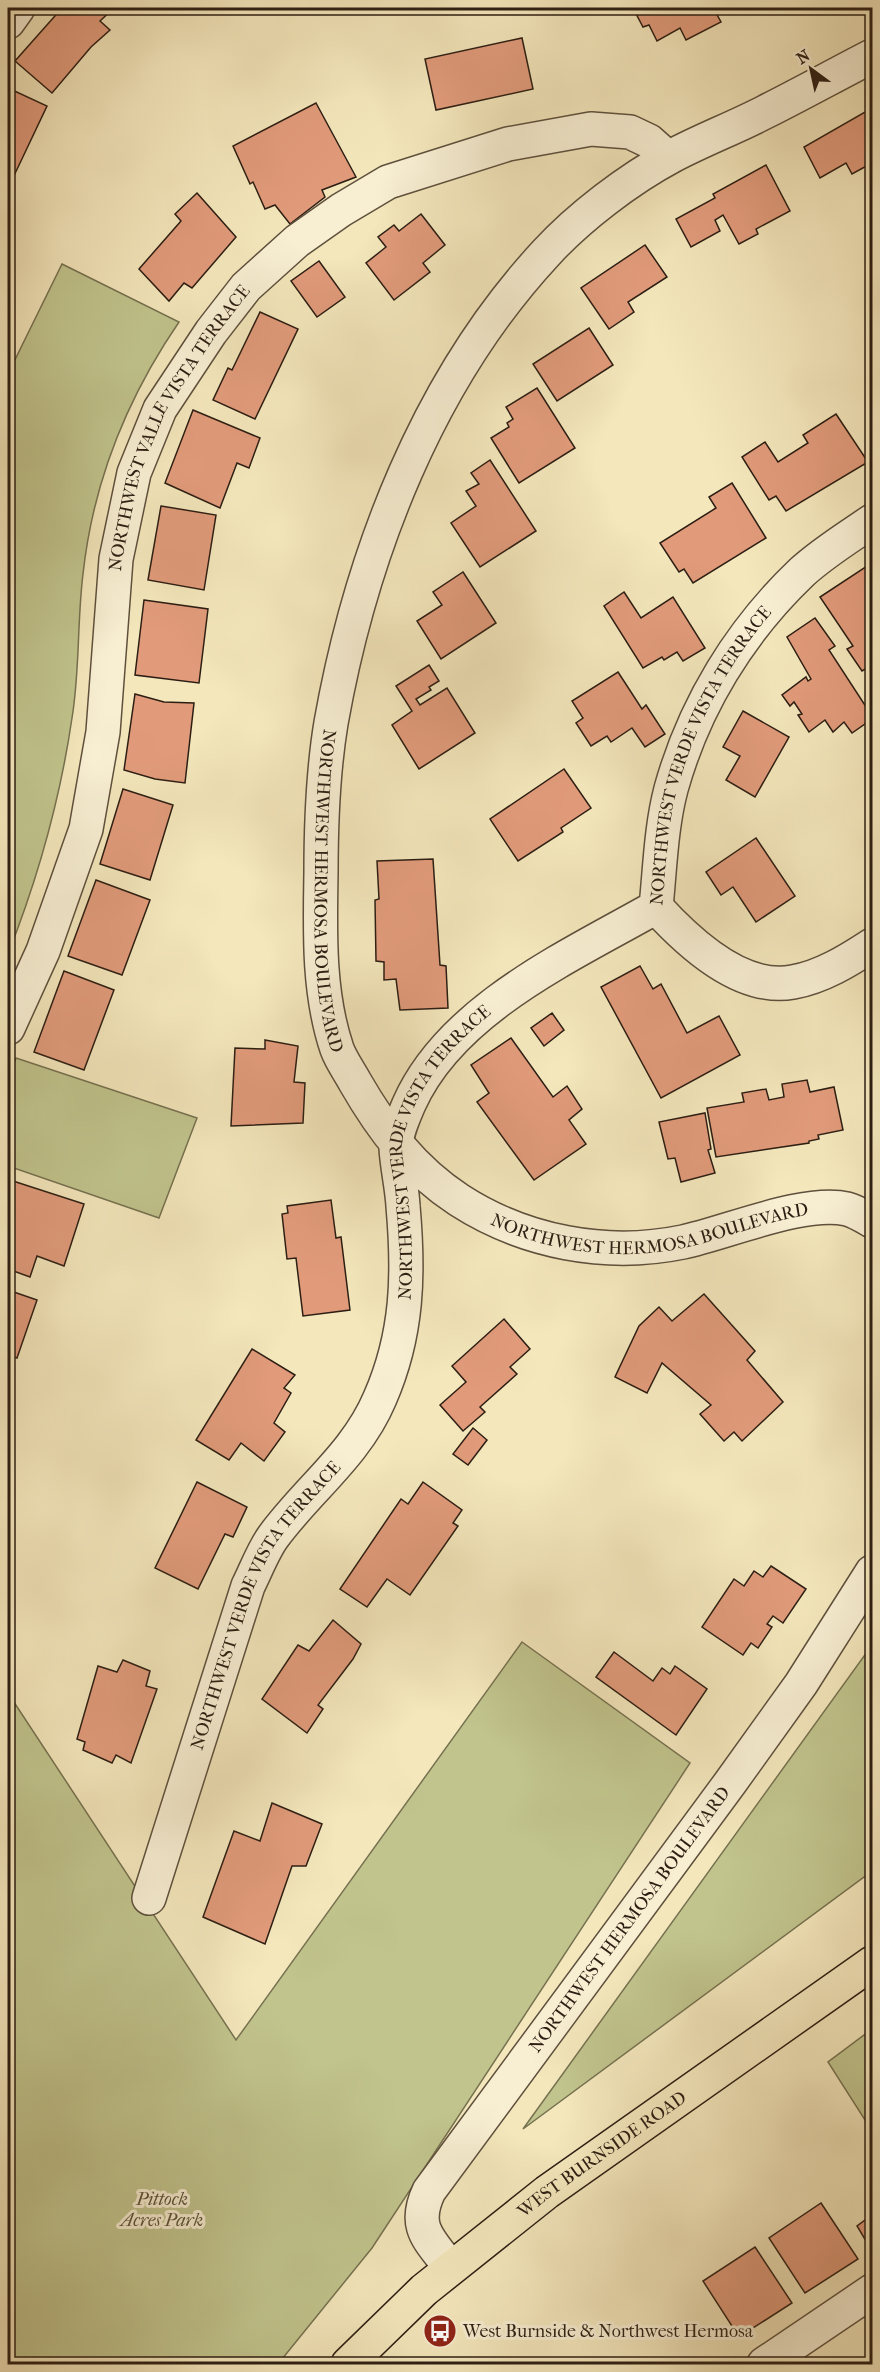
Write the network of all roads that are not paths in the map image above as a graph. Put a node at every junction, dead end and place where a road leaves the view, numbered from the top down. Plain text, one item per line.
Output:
1 (18, 8) edge
2 (8, 22) edge
3 (873, 56) edge
4 (668, 158) junction
5 (873, 521) edge
6 (656, 907) junction
7 (873, 945) edge
8 (8, 1028) edge
9 (396, 1147) junction
10 (873, 1221) edge
11 (873, 1572) edge
12 (149, 1898) dead end
13 (873, 1964) edge
14 (450, 2267) junction
15 (873, 2291) edge
16 (348, 2364) edge
17 (764, 2364) edge

1 - 2 street
3 - 4 street, NORTHWEST HERMOSA BOULEVARD
4 - 8 street, NORTHWEST VALLE VISTA TERRACE
4 - 9 street, NORTHWEST HERMOSA BOULEVARD
5 - 6 street, NORTHWEST VERDE VISTA TERRACE
6 - 7 street
6 - 9 street, NORTHWEST VERDE VISTA TERRACE
9 - 10 street, NORTHWEST HERMOSA BOULEVARD
9 - 12 street, NORTHWEST VERDE VISTA TERRACE
11 - 14 street, NORTHWEST HERMOSA BOULEVARD
13 - 14 main road, WEST BURNSIDE ROAD
14 - 16 main road, WEST BURNSIDE ROAD
15 - 17 street

